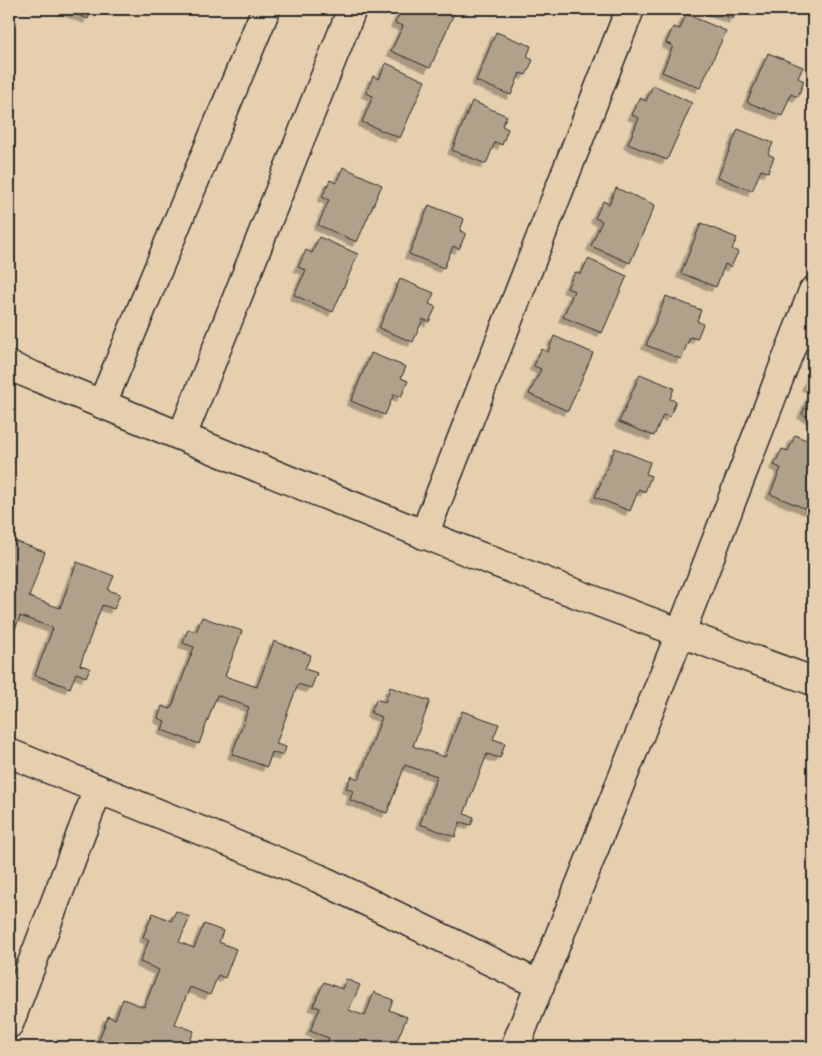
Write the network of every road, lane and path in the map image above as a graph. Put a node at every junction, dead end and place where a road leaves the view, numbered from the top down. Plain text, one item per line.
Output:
1 (266, 9) edge
2 (352, 9) edge
3 (630, 9) edge
4 (813, 291) edge
5 (9, 366) edge
6 (102, 404) junction
7 (182, 436) junction
8 (424, 535) junction
9 (680, 634) junction
10 (813, 681) edge
11 (9, 753) edge
12 (98, 789) junction
13 (540, 985) junction
14 (9, 1024) edge
15 (515, 1047) edge

1 - 6 street
2 - 7 street
3 - 8 street
4 - 9 street
5 - 6 street
6 - 7 street
7 - 8 street
8 - 9 street
9 - 10 street
9 - 13 street
11 - 12 street
12 - 13 street
12 - 14 street
13 - 15 street

